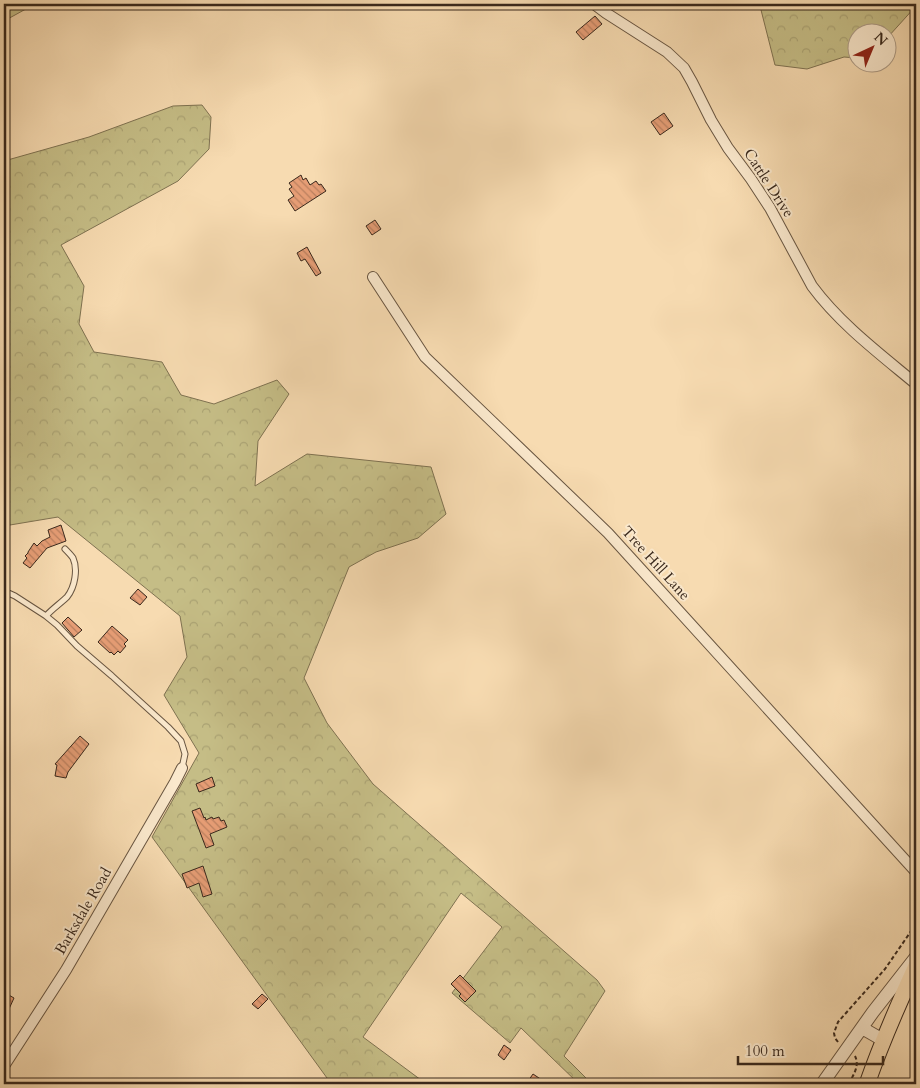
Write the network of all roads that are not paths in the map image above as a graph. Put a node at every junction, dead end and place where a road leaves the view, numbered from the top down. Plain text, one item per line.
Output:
1 (594, 4) edge
2 (373, 277) dead end
3 (916, 384) edge
4 (65, 548) dead end
5 (4, 592) edge
6 (46, 616) junction
7 (182, 768) joint
8 (916, 872) edge
9 (916, 957) edge
10 (916, 966) edge
11 (862, 1028) junction
12 (883, 1040) junction
13 (4, 1066) edge
14 (822, 1084) edge
15 (867, 1084) edge

1 - 3 street, Cattle Drive
2 - 8 street, Tree Hill Lane
4 - 6 lane
5 - 6 lane
6 - 7 lane
7 - 13 street, Barksdale Road
9 - 11 street
10 - 12 main road
11 - 12 street
11 - 14 street
12 - 15 main road

